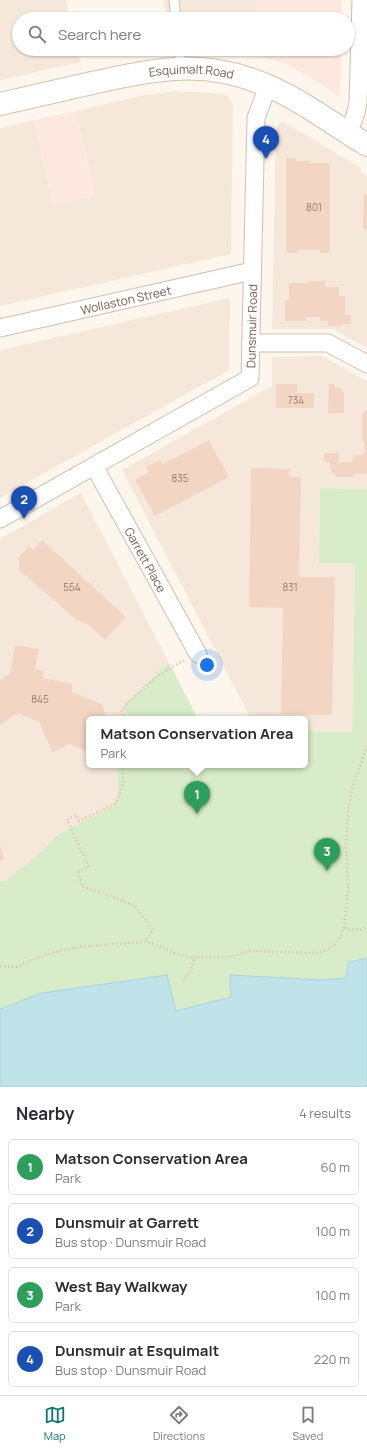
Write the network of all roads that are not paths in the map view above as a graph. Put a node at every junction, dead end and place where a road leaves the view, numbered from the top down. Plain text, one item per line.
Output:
1 (174, 0) edge
2 (361, 0) edge
3 (175, 12) edge
4 (180, 58) edge
5 (268, 86) junction
6 (0, 104) edge
7 (348, 133) junction
8 (367, 145) edge
9 (252, 271) junction
10 (0, 328) edge
11 (251, 343) junction
12 (367, 364) edge
13 (94, 466) junction
14 (0, 519) edge
15 (198, 654) road end

1 - 3 lane
2 - 7 street
4 - 5 main road, Esquimalt Road
4 - 6 main road, Esquimalt Road
5 - 7 main road, Esquimalt Road
5 - 9 street, Dunsmuir Road
7 - 8 main road, Esquimalt Road
9 - 10 street, Wollaston Street
9 - 11 street, Dunsmuir Road
11 - 12 street
11 - 13 street, Dunsmuir Road
13 - 14 street, Dunsmuir Road
13 - 15 street, Garrett Place

